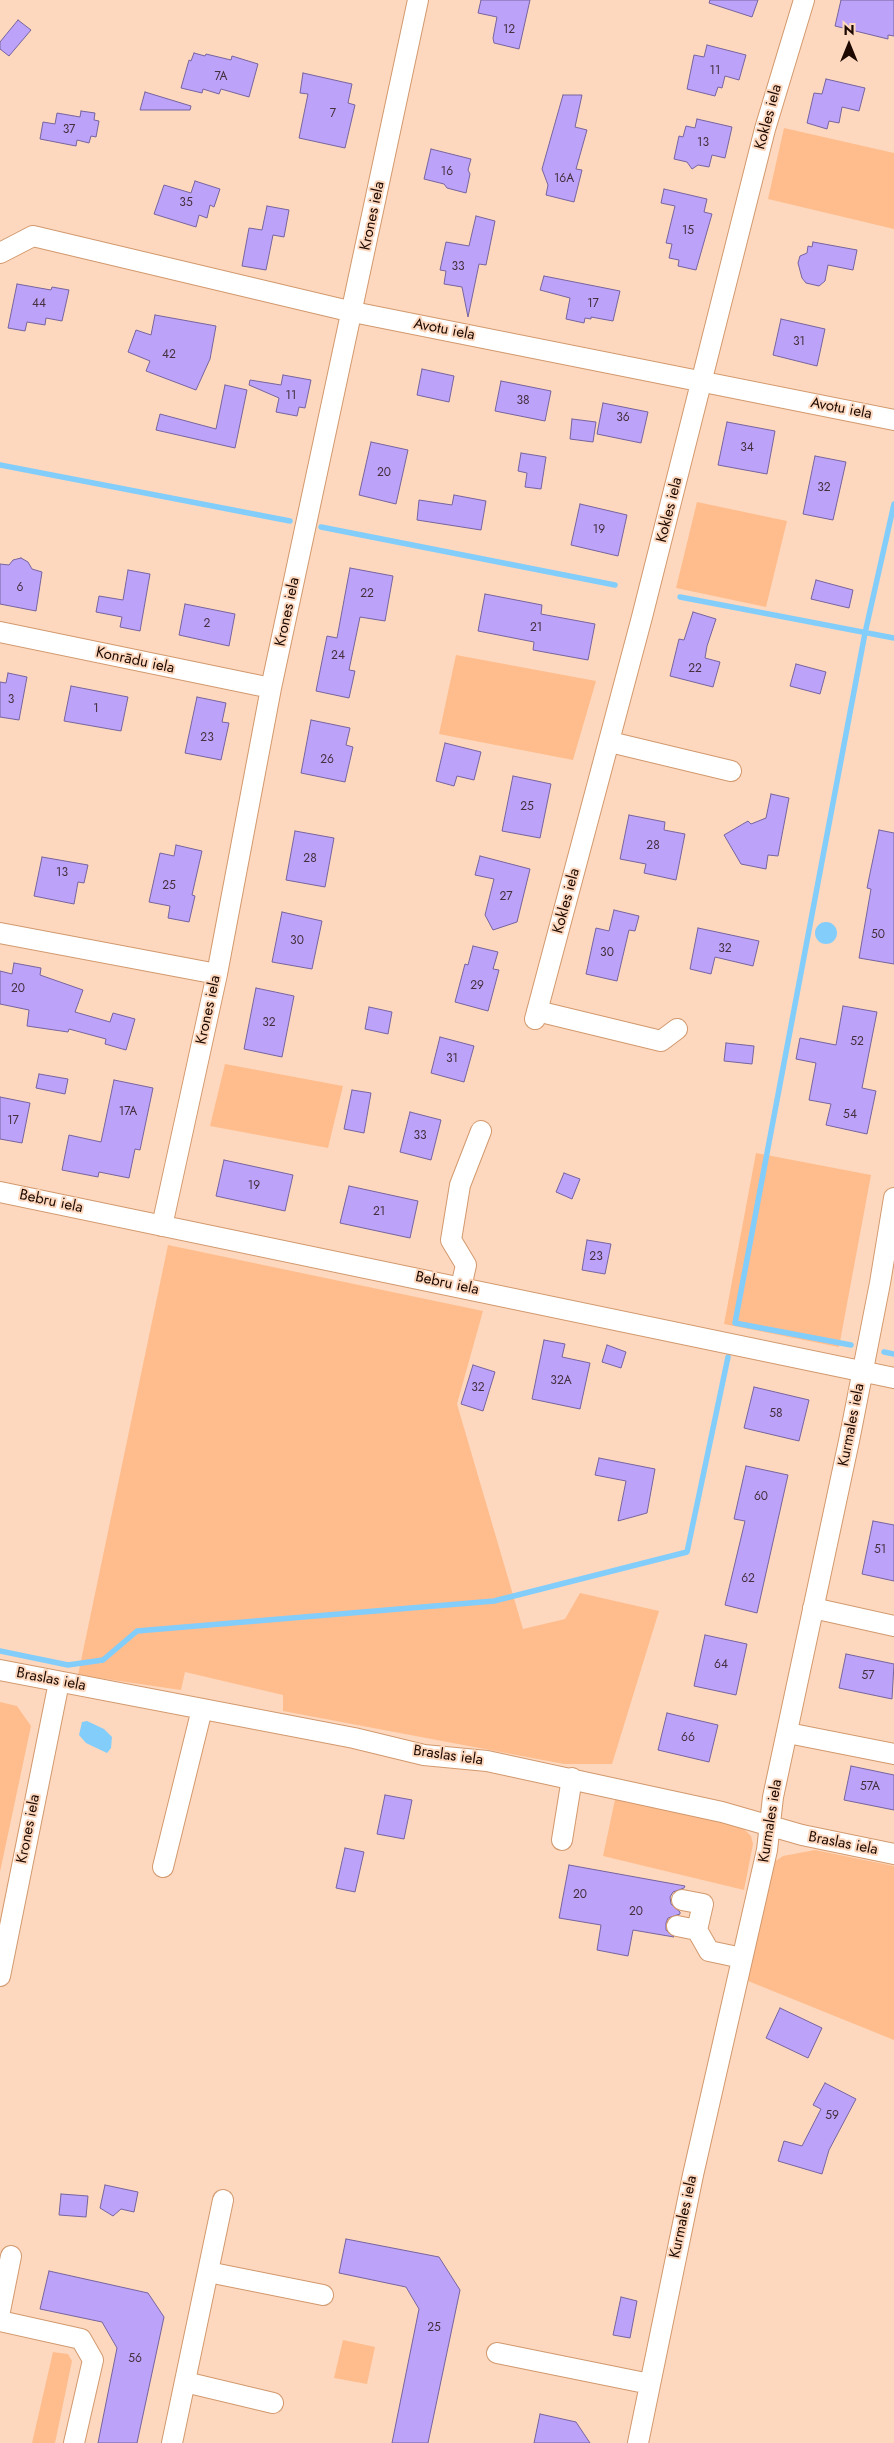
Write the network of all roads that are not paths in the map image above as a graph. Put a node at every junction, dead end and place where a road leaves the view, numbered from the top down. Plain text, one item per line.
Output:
1 (418, 0) edge
2 (804, 0) edge
3 (0, 253) edge
4 (353, 312) junction
5 (702, 382) junction
6 (894, 420) edge
7 (0, 632) edge
8 (271, 688) junction
9 (610, 742) junction
10 (731, 771) dead end
11 (0, 933) edge
12 (216, 974) junction
13 (677, 1029) dead end
14 (481, 1131) dead end
15 (0, 1192) edge
16 (894, 1198) edge
17 (162, 1226) junction
18 (461, 1287) junction
19 (862, 1372) junction
20 (894, 1378) edge
21 (814, 1608) junction
22 (894, 1626) edge
23 (0, 1670) edge
24 (58, 1682) junction
25 (202, 1709) junction
26 (788, 1733) junction
27 (894, 1754) edge
28 (572, 1778) junction
29 (770, 1826) junction
30 (562, 1840) dead end
31 (894, 1854) edge
32 (163, 1867) dead end
33 (682, 1900) dead end
34 (677, 1926) dead end
35 (697, 1930) junction
36 (742, 1958) junction
37 (0, 1976) edge
38 (223, 2200) dead end
39 (11, 2256) dead end
40 (208, 2272) junction
41 (323, 2295) dead end
42 (0, 2311) edge
43 (0, 2321) edge
44 (497, 2354) dead end
45 (185, 2382) junction
46 (650, 2384) junction
47 (273, 2403) dead end
48 (74, 2443) edge
49 (172, 2443) edge
50 (638, 2443) edge

1 - 4 street, Krones iela
2 - 5 street, Kokles iela
3 - 4 street, Avotu iela
4 - 5 street, Avotu iela
4 - 8 street, Krones iela
5 - 6 street, Avotu iela
5 - 9 street, Kokles iela
7 - 8 street, Konrādu iela
8 - 12 street, Krones iela
9 - 10 street
9 - 13 street, Kokles iela
11 - 12 street
12 - 17 street, Krones iela
14 - 18 street
15 - 17 street, Bebru iela
16 - 19 street, Kurmales iela
17 - 18 street, Bebru iela
18 - 19 street, Bebru iela
19 - 20 street, Bebru iela
19 - 21 street, Kurmales iela
21 - 22 street
21 - 26 street, Kurmales iela
23 - 24 street, Braslas iela
24 - 25 street, Braslas iela
24 - 37 street, Krones iela
25 - 28 street, Braslas iela
25 - 32 street
26 - 27 street
26 - 29 street, Kurmales iela
28 - 29 street, Braslas iela
28 - 30 street
29 - 31 street, Braslas iela
29 - 36 street, Kurmales iela
33 - 35 street
34 - 35 street
35 - 36 street
36 - 46 street, Kurmales iela
38 - 40 street
39 - 42 street
40 - 41 street
40 - 45 street
43 - 48 street
44 - 46 street
45 - 47 street
45 - 49 street
46 - 50 street, Kurmales iela

